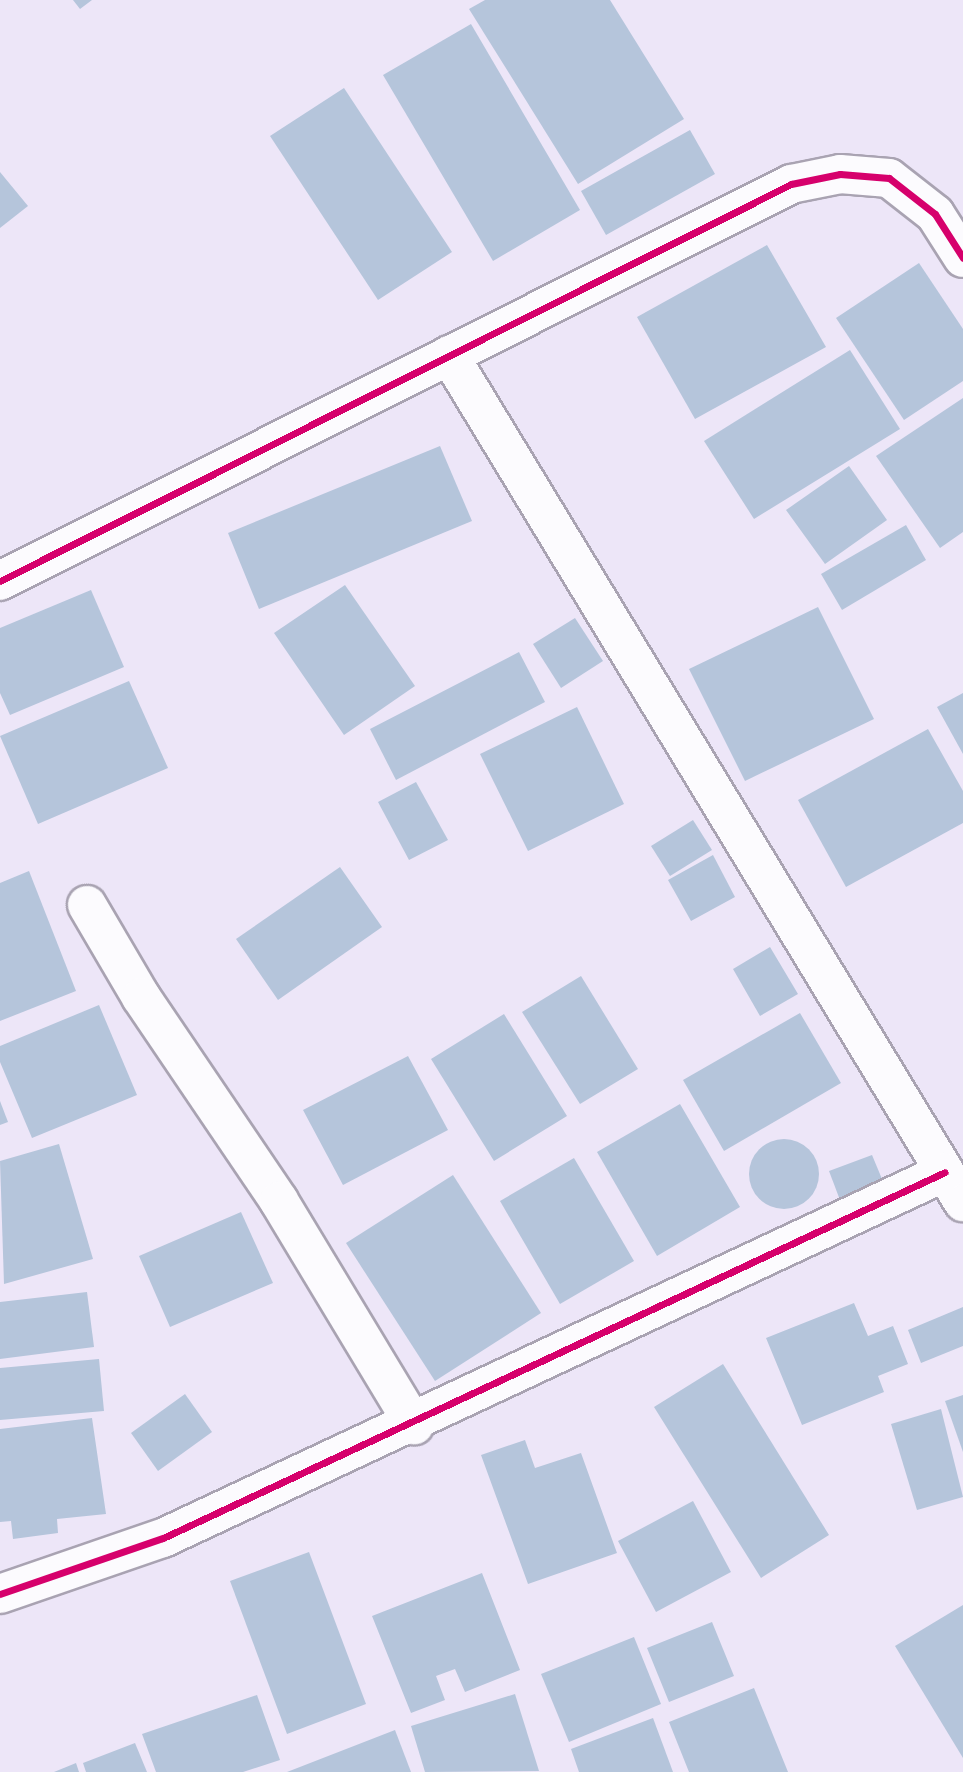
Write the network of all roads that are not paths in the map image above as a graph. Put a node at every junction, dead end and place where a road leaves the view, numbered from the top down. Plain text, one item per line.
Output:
1 (963, 258) edge
2 (449, 355) junction
3 (0, 581) edge
4 (87, 905) dead end
5 (954, 1187) edge
6 (414, 1425) junction
7 (0, 1594) edge

1 - 2 street
2 - 3 street
2 - 5 street
4 - 6 street
5 - 6 street
6 - 7 street

